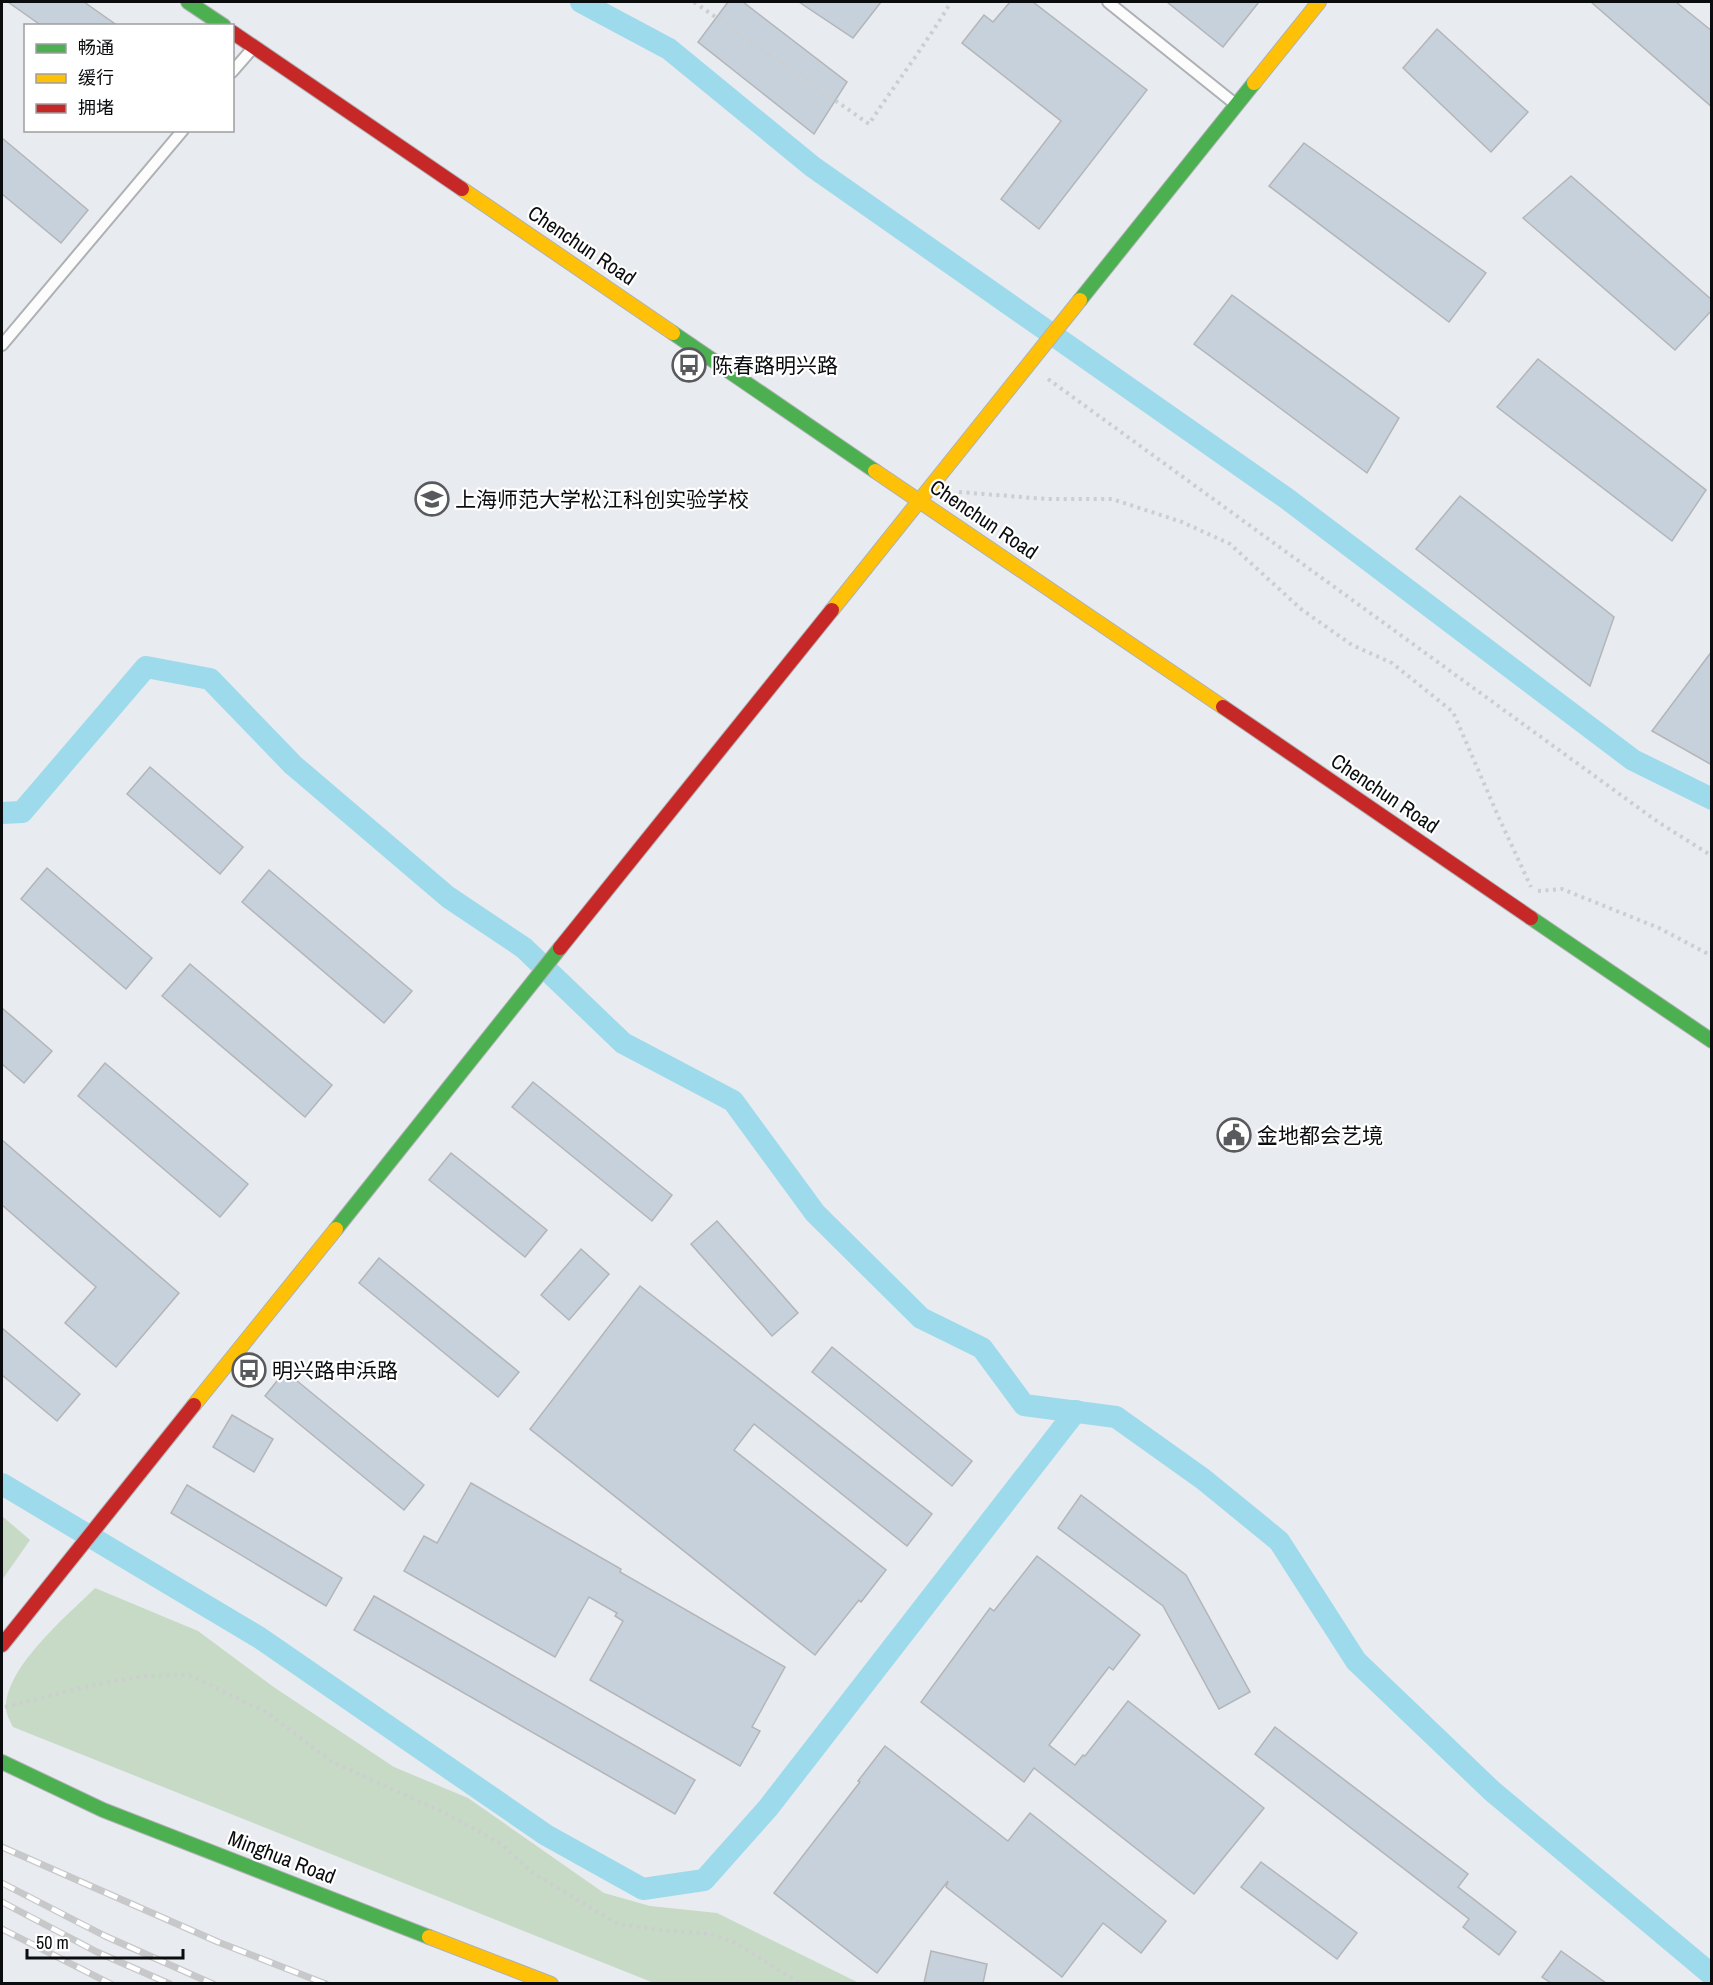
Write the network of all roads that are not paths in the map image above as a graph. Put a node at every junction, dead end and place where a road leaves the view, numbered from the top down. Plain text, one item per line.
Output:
1 (188, 2) edge
2 (1108, 2) edge
3 (1319, 2) edge
4 (221, 24) edge
5 (234, 33) edge
6 (254, 46) junction
7 (234, 70) edge
8 (1236, 105) junction
9 (181, 132) edge
10 (2, 345) edge
11 (920, 501) junction
12 (1712, 1041) edge
13 (2, 1645) edge
14 (2, 1762) edge
15 (551, 1983) edge

1 - 4 street
2 - 8 lane
3 - 8 street
5 - 6 street, Chenchun Road
6 - 7 lane
6 - 11 street, Chenchun Road
8 - 11 street
9 - 10 lane
11 - 12 street, Chenchun Road
11 - 13 street
14 - 15 street, Minghua Road

